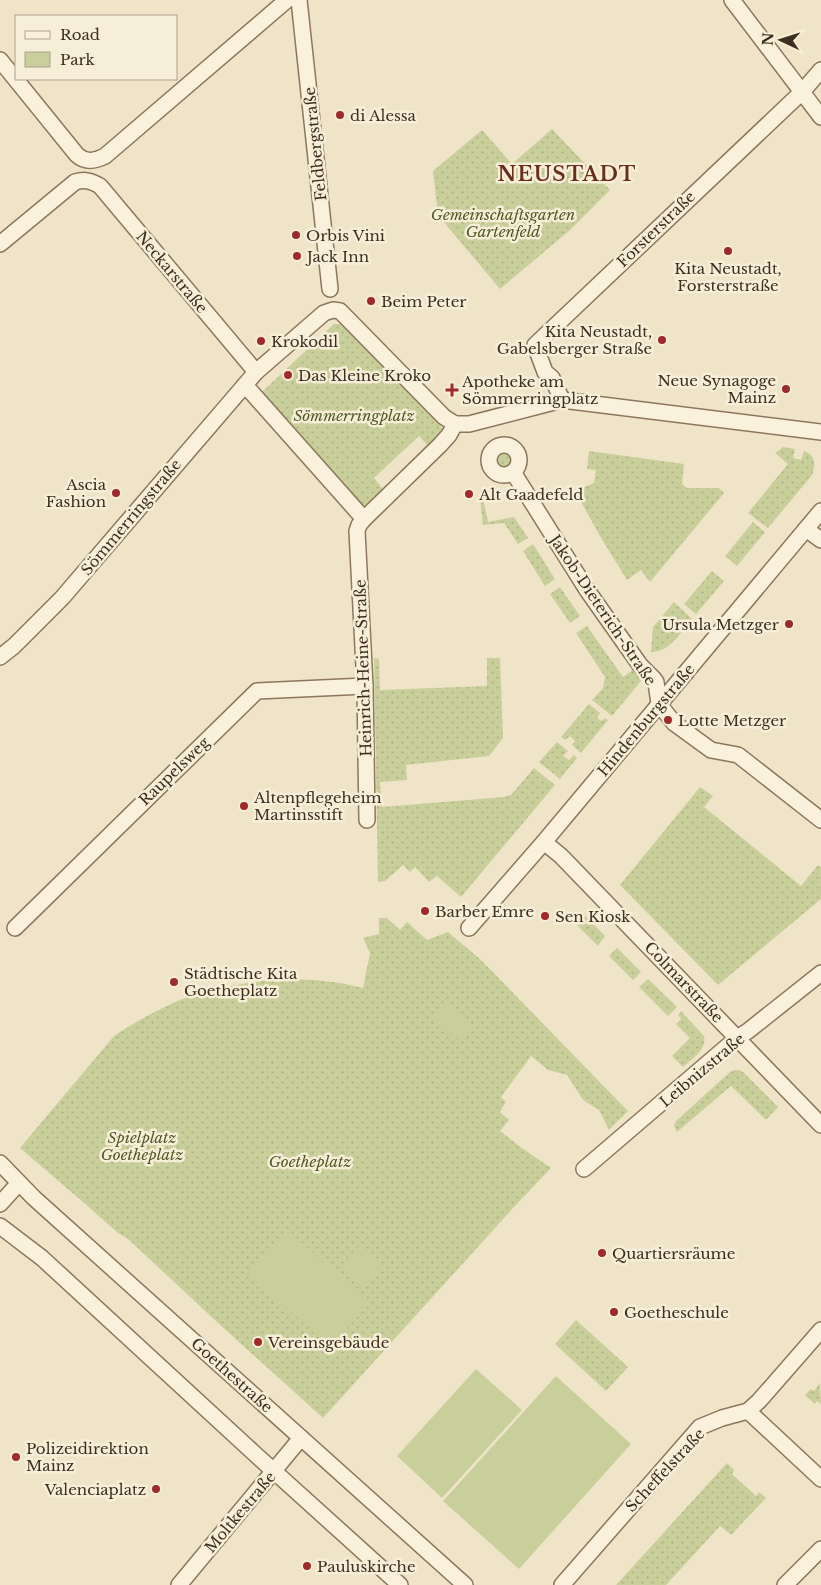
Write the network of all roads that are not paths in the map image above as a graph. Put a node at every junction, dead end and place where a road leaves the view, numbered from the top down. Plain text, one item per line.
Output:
1 (287, 0) edge
2 (299, 0) edge
3 (732, 0) edge
4 (0, 60) edge
5 (821, 70) edge
6 (15, 79) edge
7 (16, 80) edge
8 (802, 92) junction
9 (821, 117) edge
10 (0, 244) edge
11 (330, 289) dead end
12 (256, 372) junction
13 (245, 385) junction
14 (562, 400) junction
15 (455, 424) junction
16 (821, 432) edge
17 (513, 472) dead end
18 (821, 511) edge
19 (364, 519) junction
20 (806, 529) junction
21 (821, 540) edge
22 (0, 657) edge
23 (365, 686) junction
24 (659, 704) junction
25 (367, 820) dead end
26 (821, 820) edge
27 (544, 842) junction
28 (15, 928) dead end
29 (470, 928) dead end
30 (821, 973) edge
31 (737, 1038) junction
32 (821, 1125) edge
33 (0, 1163) edge
34 (584, 1169) dead end
35 (19, 1183) junction
36 (0, 1204) edge
37 (0, 1226) edge
38 (821, 1330) edge
39 (748, 1411) junction
40 (301, 1438) junction
41 (274, 1471) junction
42 (821, 1479) edge
43 (821, 1549) edge
44 (179, 1585) edge
45 (400, 1585) edge
46 (466, 1585) edge
47 (562, 1585) edge
48 (785, 1585) edge

1 - 7 street
2 - 11 street, Feldbergstraße
3 - 8 street
4 - 6 street
5 - 8 street, Forsterstraße
8 - 9 street
8 - 14 street, Forsterstraße
10 - 12 street, Neckarstraße
12 - 13 street, Sömmerringstraße
12 - 15 street
13 - 19 street
13 - 22 street, Sömmerringstraße
14 - 15 street
14 - 16 street
15 - 19 street
17 - 24 street, Jakob-Dieterich-Straße
18 - 20 street, Hindenburgstraße
19 - 23 street, Heinrich-Heine-Straße
20 - 21 street
20 - 24 street, Hindenburgstraße
23 - 25 street, Heinrich-Heine-Straße
23 - 28 street, Raupelsweg
24 - 26 street, Jakob-Dieterich-Straße
24 - 27 street, Hindenburgstraße
27 - 29 street, Hindenburgstraße
27 - 31 street, Colmarstraße
30 - 31 street, Leibnizstraße
31 - 32 street, Colmarstraße
31 - 34 street, Leibnizstraße
33 - 35 street, Goethestraße
35 - 36 street
35 - 40 street, Goethestraße
37 - 41 street
38 - 39 street, Scheffelstraße
39 - 42 street
39 - 47 street, Scheffelstraße
40 - 41 street, Moltkestraße
40 - 46 street, Goethestraße
41 - 44 street, Moltkestraße
41 - 45 street
43 - 48 street

